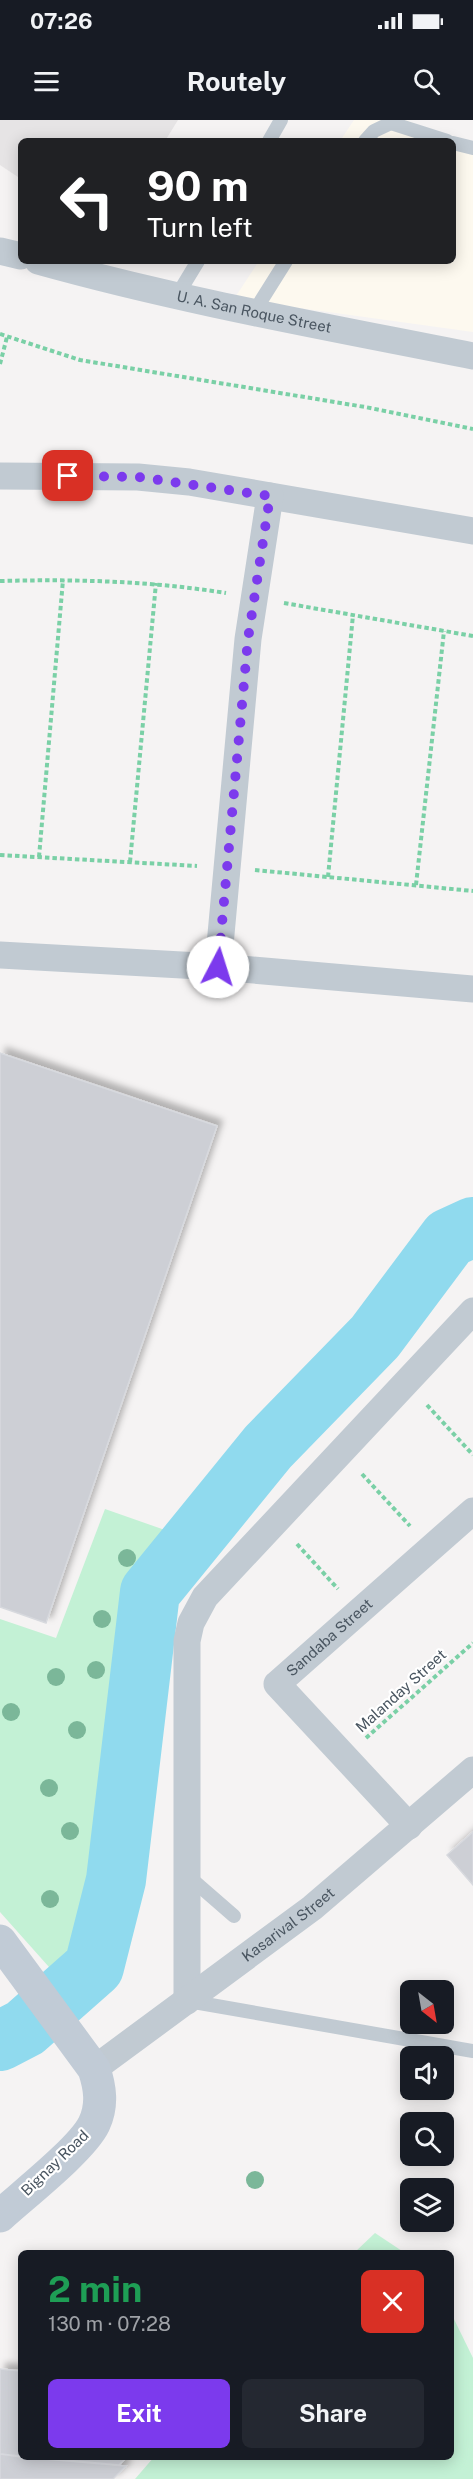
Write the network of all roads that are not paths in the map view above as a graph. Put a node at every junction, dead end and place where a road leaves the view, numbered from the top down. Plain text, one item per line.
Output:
1 (281, 120) edge
2 (271, 138) edge
3 (368, 138) edge
4 (438, 138) edge
5 (456, 144) edge
6 (473, 148) edge
7 (0, 251) edge
8 (18, 255) edge
9 (49, 264) edge
10 (196, 264) edge
11 (284, 264) edge
12 (178, 294) junction
13 (254, 312) junction
14 (473, 356) edge
15 (0, 476) edge
16 (270, 496) junction
17 (473, 531) edge
18 (0, 955) edge
19 (218, 967) junction
20 (473, 989) edge
21 (473, 1311) edge
22 (473, 1511) edge
23 (473, 1770) edge
24 (409, 1826) junction
25 (187, 1875) junction
26 (234, 1916) dead end
27 (0, 1941) edge
28 (187, 2001) junction
29 (473, 2051) edge
30 (94, 2069) junction
31 (0, 2216) edge

1 - 2 lane
3 - 4 lane
5 - 6 lane
7 - 8 street
9 - 12 street, U. A. San Roque Street
10 - 12 lane
11 - 13 lane
12 - 13 street, U. A. San Roque Street
13 - 14 street, U. A. San Roque Street
15 - 16 street
16 - 17 street
16 - 19 street
18 - 19 street
19 - 20 street
21 - 25 street
22 - 24 street, Sandaba Street
23 - 24 street, Kasarival Street
24 - 28 street, Kasarival Street
25 - 26 lane
25 - 28 street
27 - 30 main road
28 - 29 lane
28 - 30 street, Kasarival Street
30 - 31 main road, Bignay Road

